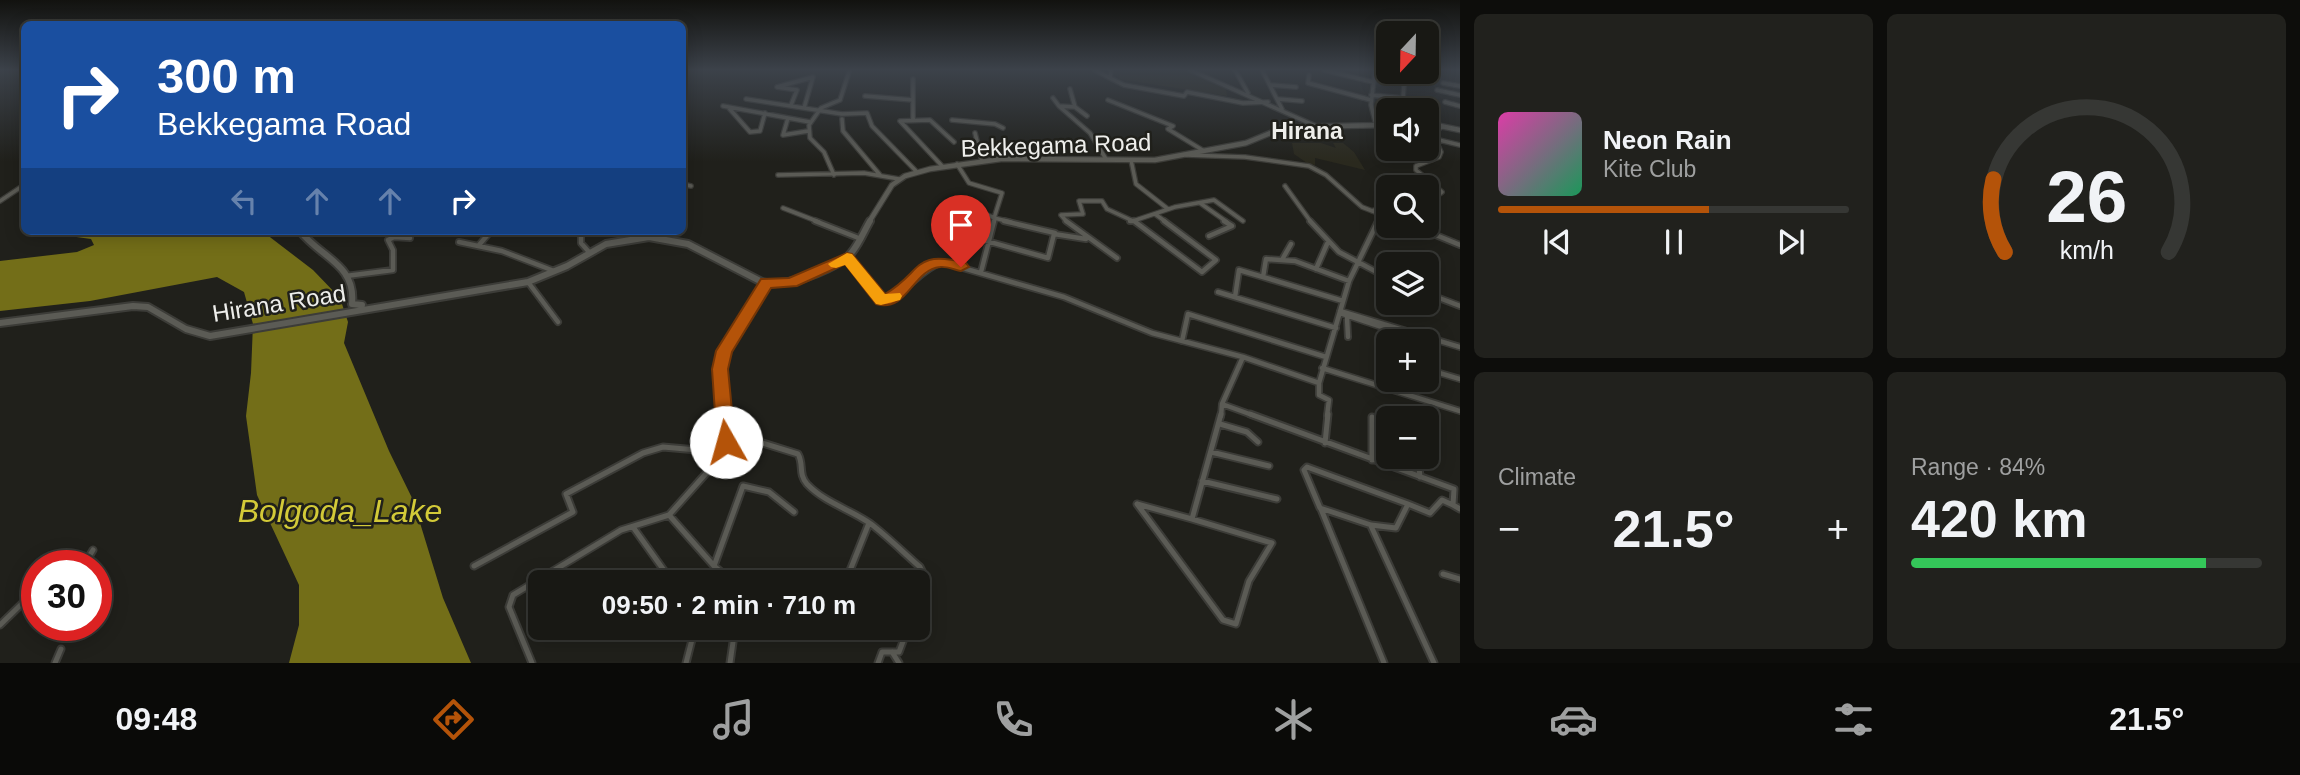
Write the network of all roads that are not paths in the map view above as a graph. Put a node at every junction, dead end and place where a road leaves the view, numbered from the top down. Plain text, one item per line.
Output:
1 (914, 100) edge
2 (761, 101) edge
3 (793, 101) edge
4 (806, 101) edge
5 (833, 101) edge
6 (1055, 101) edge
7 (1073, 101) edge
8 (1110, 101) edge
9 (1232, 101) edge
10 (1279, 101) edge
11 (1371, 101) edge
12 (1268, 102) joint
13 (1445, 102) dead end
14 (791, 105) junction
15 (1059, 106) junction
16 (1460, 106) edge
17 (1075, 107) junction
18 (804, 108) junction
19 (1282, 108) junction
20 (817, 111) junction
21 (765, 113) junction
22 (1087, 116) dead end
23 (788, 118) junction
24 (842, 119) dead end
25 (913, 120) junction
26 (952, 120) dead end
27 (810, 121) junction
28 (1376, 125) joint
29 (1439, 125) edge
30 (1447, 126) junction
31 (1319, 127) junction
32 (1003, 128) dead end
33 (1439, 129) edge
34 (1460, 130) edge
35 (808, 131) junction
36 (975, 133) dead end
37 (1439, 139) edge
38 (954, 142) dead end
39 (1460, 145) edge
40 (1205, 154) junction
41 (1106, 159) junction
42 (982, 160) junction
43 (1132, 160) junction
44 (1428, 161) edge
45 (957, 164) junction
46 (943, 167) junction
47 (916, 172) junction
48 (778, 175) dead end
49 (834, 175) junction
50 (1422, 175) edge
51 (881, 176) junction
52 (900, 179) junction
53 (686, 185) edge
54 (1285, 186) dead end
55 (21, 187) edge
56 (691, 187) dead end
57 (0, 201) edge
58 (1199, 202) junction
59 (963, 206) dead end
60 (783, 208) dead end
61 (1168, 209) junction
62 (1376, 210) edge
63 (1372, 211) junction
64 (1376, 212) edge
65 (1154, 214) junction
66 (994, 218) junction
67 (1133, 221) junction
68 (1243, 221) dead end
69 (1376, 224) edge
70 (943, 229) dead end
71 (1059, 234) junction
72 (302, 235) edge
73 (488, 235) edge
74 (581, 235) edge
75 (632, 235) edge
76 (654, 235) edge
77 (1209, 236) dead end
78 (1439, 236) edge
79 (410, 238) dead end
80 (1086, 238) junction
81 (861, 239) junction
82 (459, 243) dead end
83 (987, 243) junction
84 (1291, 244) dead end
85 (1327, 244) junction
86 (1460, 245) edge
87 (479, 246) junction
88 (589, 252) junction
89 (847, 257) junction
90 (1117, 258) dead end
91 (1283, 258) junction
92 (1355, 266) junction
93 (1316, 269) junction
94 (555, 271) junction
95 (981, 272) junction
96 (1376, 274) edge
97 (345, 276) junction
98 (1263, 277) junction
99 (1349, 281) junction
100 (527, 282) junction
101 (766, 283) junction
102 (1218, 292) dead end
103 (1236, 297) junction
104 (1439, 298) edge
105 (1343, 300) junction
106 (382, 306) junction
107 (1460, 306) edge
108 (1340, 311) junction
109 (1347, 317) junction
110 (558, 322) dead end
111 (0, 323) edge
112 (1336, 328) junction
113 (1385, 328) dead end
114 (1349, 337) dead end
115 (1182, 341) junction
116 (1460, 347) edge
117 (1243, 357) junction
118 (1326, 357) junction
119 (1322, 368) junction
120 (1439, 373) edge
121 (1460, 379) edge
122 (1320, 383) junction
123 (1222, 404) junction
124 (1460, 411) edge
125 (1371, 417) dead end
126 (1220, 424) junction
127 (724, 431) junction
128 (1258, 442) dead end
129 (1325, 443) junction
130 (720, 452) junction
131 (1211, 452) junction
132 (1371, 460) junction
133 (1269, 466) dead end
134 (1420, 469) edge
135 (1420, 477) junction
136 (1202, 481) junction
137 (1457, 491) edge
138 (1277, 499) dead end
139 (1408, 504) junction
140 (1452, 505) junction
141 (1320, 508) junction
142 (1460, 509) edge
143 (794, 512) dead end
144 (669, 515) junction
145 (1192, 519) junction
146 (869, 523) junction
147 (1371, 525) junction
148 (633, 527) junction
149 (474, 566) dead end
150 (715, 566) junction
151 (664, 570) edge
152 (719, 570) edge
153 (850, 570) edge
154 (922, 570) edge
155 (1443, 574) dead end
156 (1460, 579) edge
157 (21, 605) edge
158 (0, 625) edge
159 (692, 640) edge
160 (733, 640) edge
161 (904, 640) edge
162 (61, 649) dead end
163 (892, 652) junction
164 (55, 663) edge
165 (532, 663) edge
166 (686, 663) edge
167 (730, 663) edge
168 (878, 663) edge
169 (900, 663) edge
170 (1384, 663) edge
171 (1434, 663) edge

1 - 25 street
2 - 14 street
3 - 14 street
4 - 18 street
5 - 20 street
6 - 15 street
7 - 17 street
8 - 40 street
9 - 12 street
10 - 19 street
11 - 28 street
12 - 19 street
13 - 16 street
14 - 18 street
15 - 17 street
15 - 41 street
17 - 22 street
18 - 20 street
19 - 31 street
20 - 27 street
20 - 47 street
21 - 21 street
21 - 23 street
23 - 27 street
23 - 35 street
24 - 51 street
25 - 38 street
25 - 46 street
26 - 32 street
27 - 35 street
28 - 31 street, Bekkegama Road
29 - 30 street
30 - 33 street
30 - 34 street
31 - 40 street, Bekkegama Road
35 - 49 street
36 - 42 street
37 - 39 street
40 - 43 street, Bekkegama Road
40 - 63 street
41 - 42 street, Bekkegama Road
41 - 43 street, Bekkegama Road
42 - 45 street, Bekkegama Road
43 - 61 street
44 - 50 street
45 - 46 street, Bekkegama Road
45 - 66 street
46 - 47 street, Bekkegama Road
47 - 52 street, Bekkegama Road
48 - 49 street
49 - 51 street
51 - 52 street
52 - 81 street, Bekkegama Road
53 - 56 street
54 - 85 street
55 - 57 street
58 - 61 street
58 - 68 street
58 - 77 street
59 - 66 street
60 - 81 street
61 - 65 street
62 - 63 street
63 - 64 street
65 - 67 street
65 - 67 street
66 - 71 street
66 - 83 street
67 - 80 street
69 - 92 street
70 - 83 street
71 - 80 street
71 - 83 street
72 - 97 street
73 - 87 street
74 - 88 street
75 - 88 street
76 - 101 street
78 - 86 street
79 - 97 street
80 - 90 street
81 - 89 street, Bekkegama Road
82 - 87 street
83 - 95 street
84 - 91 street
85 - 92 street
85 - 93 street
87 - 94 street
88 - 94 street
89 - 95 street
89 - 101 street, Bekkegama Road
91 - 93 street
91 - 98 street
92 - 96 street
92 - 99 street
93 - 99 street
94 - 100 street
95 - 115 street
97 - 106 street
98 - 103 street
98 - 105 street
99 - 105 street
100 - 106 street, Hirana Road
100 - 110 street
101 - 127 street
102 - 103 street
103 - 112 street
104 - 107 street
105 - 108 street
106 - 111 street, Hirana Road
108 - 109 street
108 - 112 street
108 - 116 street
109 - 113 street
109 - 114 street
112 - 118 street
115 - 117 street
115 - 118 street
117 - 122 street
117 - 123 street
118 - 119 street
119 - 122 street
119 - 124 street
120 - 121 street
122 - 129 street
123 - 126 street
123 - 129 street
125 - 132 street
126 - 128 street
126 - 131 street
127 - 130 street
127 - 146 street
129 - 132 street
130 - 144 street
130 - 149 street
131 - 133 street
131 - 136 street
132 - 135 street
134 - 135 street
135 - 137 street
136 - 138 street
136 - 145 street
137 - 140 street
139 - 140 street
139 - 141 street
139 - 147 street
140 - 142 street
141 - 147 street
141 - 170 street
143 - 150 street
144 - 148 street
144 - 150 street
145 - 145 street
146 - 153 street
146 - 154 street
147 - 171 street
148 - 151 street
148 - 165 street
150 - 152 street
155 - 156 street
157 - 158 street
159 - 166 street
160 - 167 street
161 - 163 street
162 - 164 street
163 - 168 street
163 - 169 street

